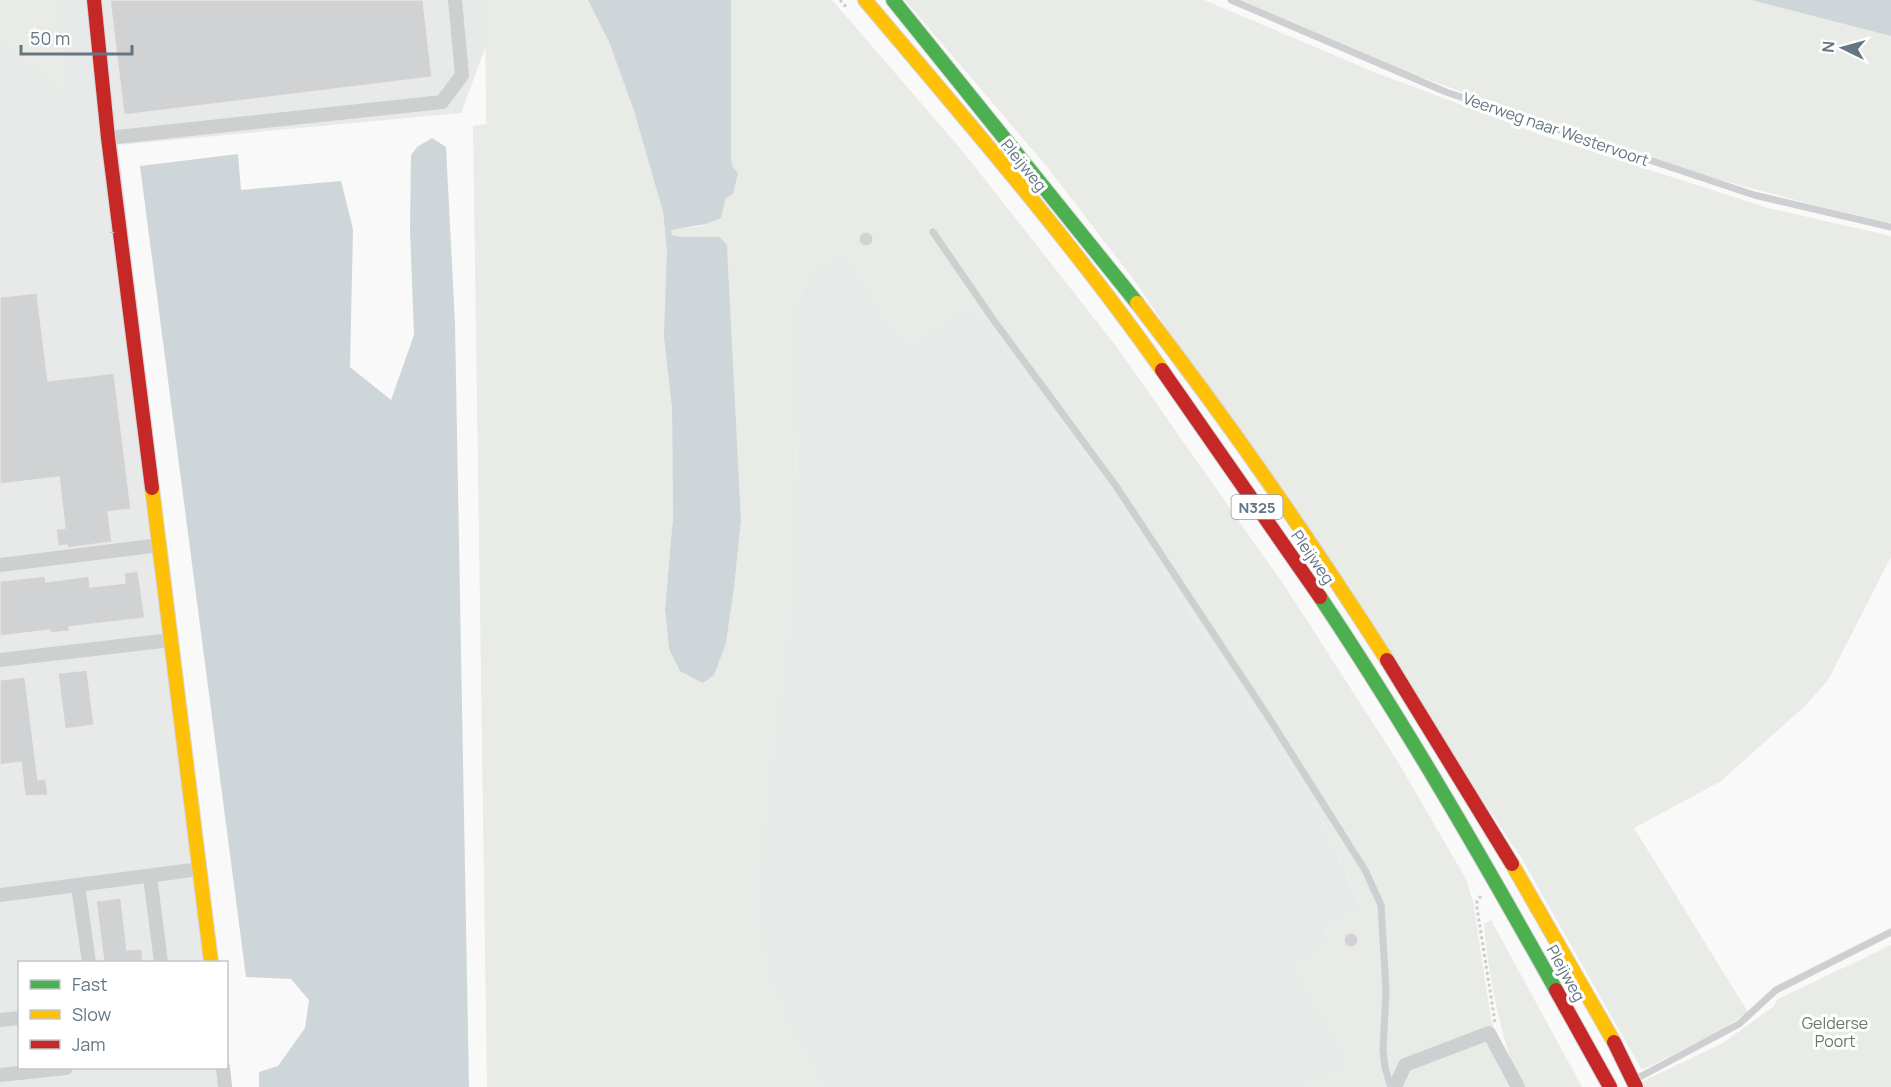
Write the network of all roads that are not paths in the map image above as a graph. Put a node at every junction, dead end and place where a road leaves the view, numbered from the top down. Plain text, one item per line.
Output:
1 (94, 0) edge
2 (455, 0) edge
3 (865, 0) edge
4 (893, 0) edge
5 (1231, 0) edge
6 (108, 138) junction
7 (1891, 227) edge
8 (933, 232) dead end
9 (160, 545) junction
10 (0, 565) edge
11 (171, 640) junction
12 (0, 660) edge
13 (200, 869) junction
14 (150, 877) junction
15 (78, 886) junction
16 (0, 896) edge
17 (1891, 932) edge
18 (89, 961) edge
19 (161, 961) edge
20 (211, 961) edge
21 (18, 1018) edge
22 (0, 1020) edge
23 (57, 1069) edge
24 (223, 1069) edge
25 (0, 1075) edge
26 (1632, 1085) edge
27 (225, 1087) edge
28 (1393, 1087) edge
29 (1518, 1087) edge
30 (1610, 1087) edge

1 - 6 main road
2 - 6 street
3 - 30 main road, Pleijweg / N325
4 - 26 main road, Pleijweg / N325, bridge
5 - 7 lane, Veerweg naar Westervoort
6 - 9 main road
8 - 28 lane
9 - 10 street
9 - 11 main road
11 - 12 street
11 - 13 main road
13 - 14 street
13 - 20 main road
14 - 15 street
14 - 19 street
15 - 16 street
15 - 18 street
17 - 26 lane
21 - 22 street
23 - 25 street
24 - 27 street
28 - 29 street

